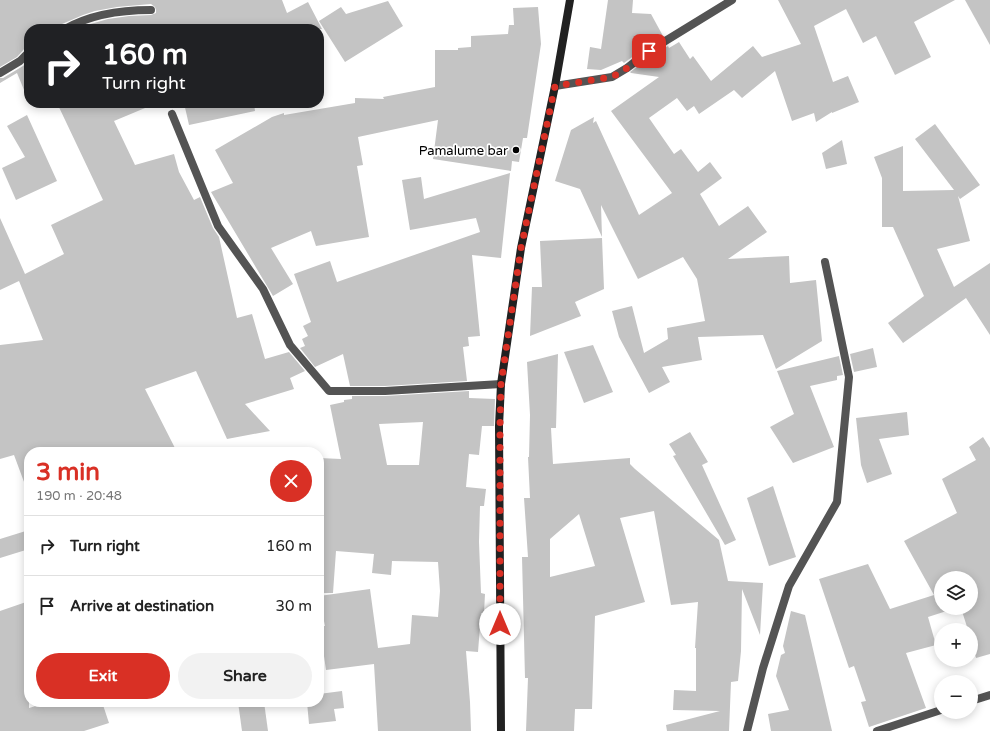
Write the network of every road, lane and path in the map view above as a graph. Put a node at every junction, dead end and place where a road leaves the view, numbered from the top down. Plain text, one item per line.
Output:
1 (570, 0) edge
2 (732, 0) edge
3 (151, 10) dead end
4 (76, 24) edge
5 (24, 57) edge
6 (0, 73) edge
7 (555, 86) junction
8 (172, 114) dead end
9 (825, 262) dead end
10 (501, 384) junction
11 (990, 695) edge
12 (978, 699) edge
13 (934, 712) edge
14 (501, 731) edge
15 (747, 731) edge
16 (877, 731) edge

1 - 7 street
2 - 7 street
3 - 4 street
5 - 6 street
7 - 10 street
8 - 10 street
9 - 15 street
10 - 14 street
11 - 12 street
13 - 16 street

